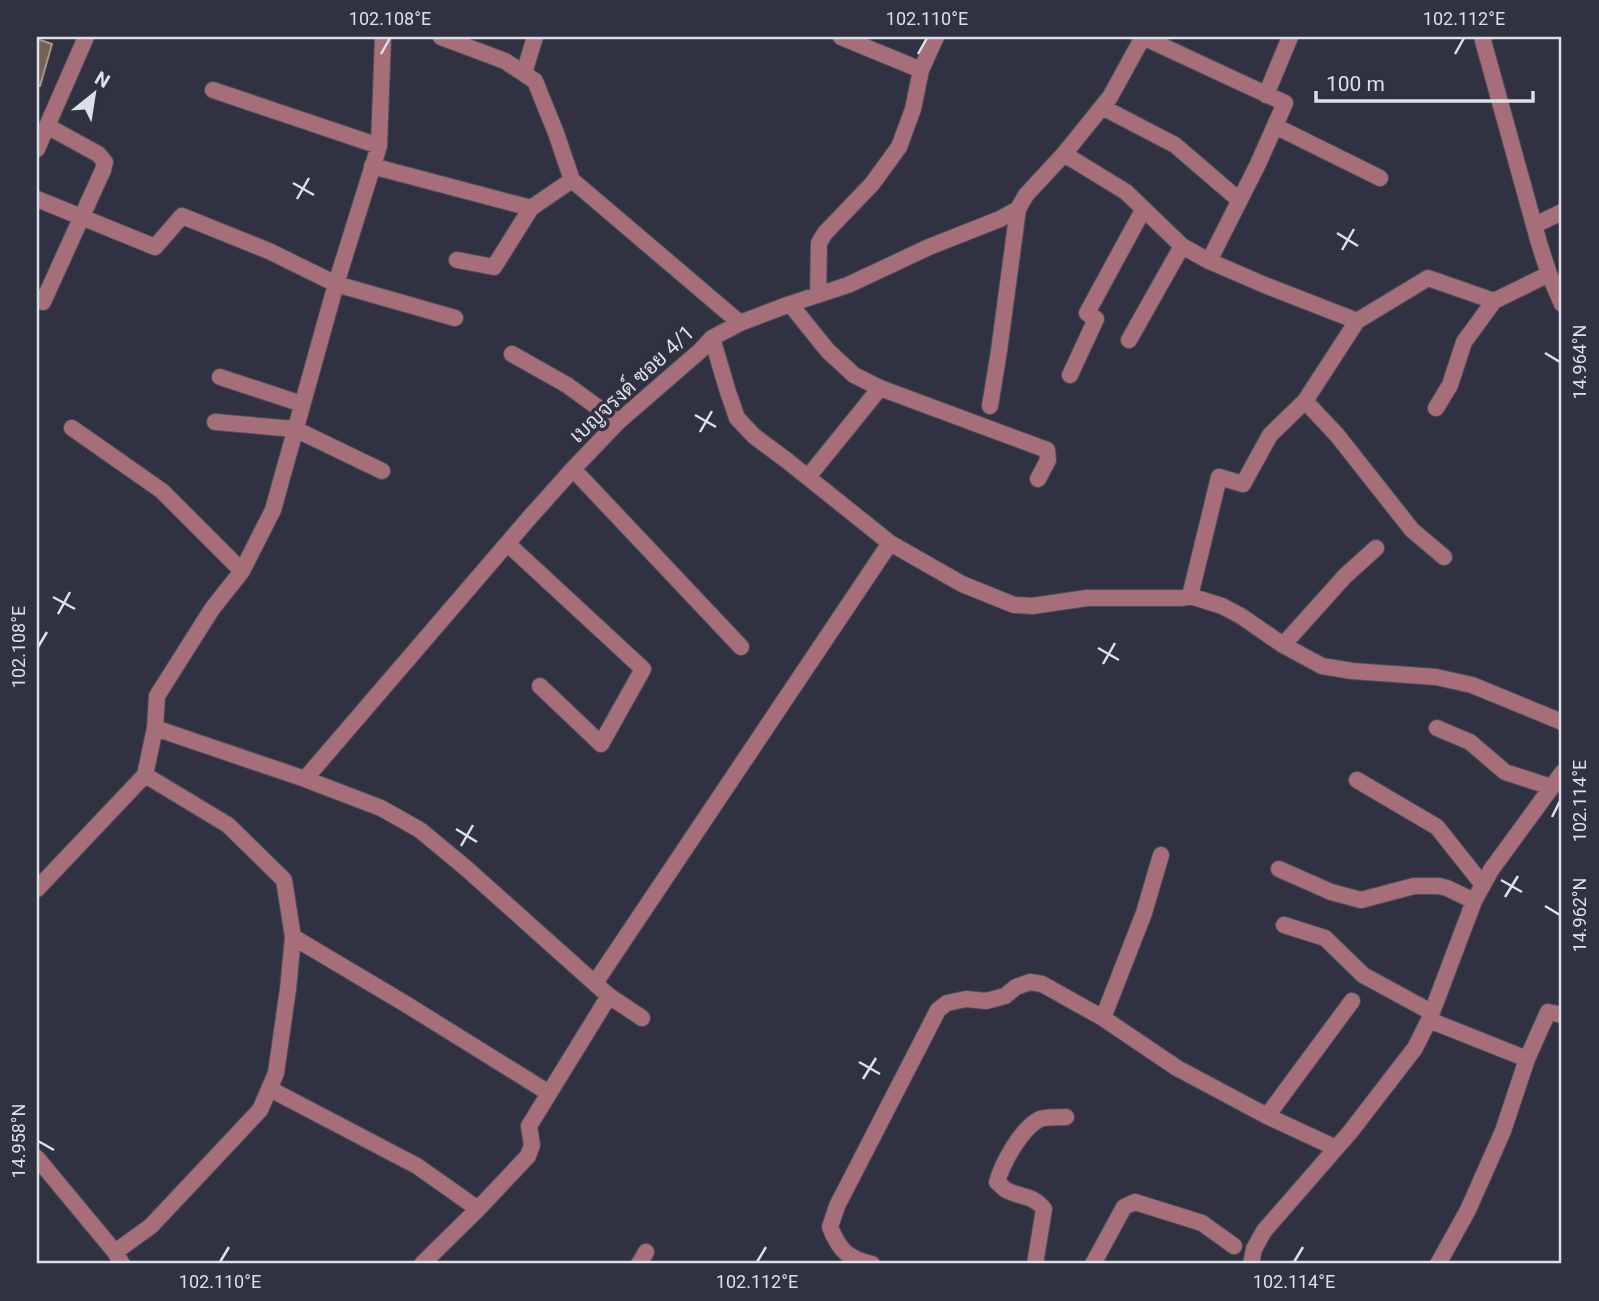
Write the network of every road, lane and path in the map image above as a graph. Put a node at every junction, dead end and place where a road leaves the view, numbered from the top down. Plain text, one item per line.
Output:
1 (86, 37) edge
2 (383, 37) edge
3 (441, 37) edge
4 (535, 37) edge
5 (841, 37) edge
6 (936, 37) edge
7 (1143, 37) edge
8 (1290, 37) edge
9 (1482, 37) edge
10 (921, 69) junction
11 (524, 73) junction
12 (213, 90) dead end
13 (1266, 95) junction
14 (1102, 107) junction
15 (47, 126) junction
16 (1275, 126) junction
17 (379, 146) junction
18 (37, 149) edge
19 (1064, 154) junction
20 (372, 166) junction
21 (1380, 178) dead end
22 (572, 180) junction
23 (37, 199) edge
24 (1239, 200) junction
25 (531, 208) junction
26 (1018, 209) junction
27 (1143, 210) junction
28 (1562, 212) edge
29 (82, 218) junction
30 (1535, 225) junction
31 (1182, 246) junction
32 (457, 260) dead end
33 (1209, 261) junction
34 (1549, 274) junction
35 (335, 284) junction
36 (818, 295) junction
37 (1494, 301) junction
38 (43, 302) dead end
39 (790, 304) junction
40 (1562, 304) edge
41 (455, 318) dead end
42 (1357, 321) junction
43 (740, 323) junction
44 (712, 338) junction
45 (1129, 340) dead end
46 (512, 354) dead end
47 (1070, 375) dead end
48 (220, 377) dead end
49 (880, 388) junction
50 (1305, 401) junction
51 (302, 404) junction
52 (990, 406) dead end
53 (1436, 408) dead end
54 (215, 422) dead end
55 (618, 422) junction
56 (72, 428) dead end
57 (295, 429) junction
58 (573, 469) junction
59 (382, 471) dead end
60 (808, 477) junction
61 (1038, 479) dead end
62 (890, 543) junction
63 (509, 544) junction
64 (1376, 548) dead end
65 (1444, 557) dead end
66 (242, 570) junction
67 (1190, 596) junction
68 (1283, 645) junction
69 (741, 647) dead end
70 (540, 686) dead end
71 (1562, 722) edge
72 (155, 728) junction
73 (1437, 728) dead end
74 (1562, 773) edge
75 (145, 775) junction
76 (305, 779) junction
77 (1357, 780) dead end
78 (1551, 787) junction
79 (1161, 855) dead end
80 (1279, 869) dead end
81 (1483, 885) junction
82 (37, 889) edge
83 (1474, 901) junction
84 (1284, 925) dead end
85 (293, 937) junction
86 (595, 983) junction
87 (609, 996) junction
88 (1352, 1001) dead end
89 (1562, 1015) edge
90 (1430, 1016) junction
91 (642, 1018) dead end
92 (1103, 1018) junction
93 (1527, 1059) junction
94 (270, 1089) junction
95 (549, 1093) junction
96 (1267, 1116) junction
97 (1066, 1117) dead end
98 (1336, 1148) junction
99 (37, 1158) edge
100 (478, 1209) junction
101 (1234, 1245) dead end
102 (119, 1258) edge
103 (422, 1264) edge
104 (872, 1264) edge
105 (1035, 1264) edge
106 (1093, 1264) edge
107 (1251, 1264) edge
108 (1438, 1264) edge

1 - 15 street
2 - 17 street
3 - 11 street
4 - 11 street
5 - 10 street
6 - 10 street
7 - 13 street
7 - 14 street, เบญจรงด์ ซอย 4/1
8 - 13 street
9 - 30 street
10 - 36 street
11 - 22 street
12 - 17 street
13 - 16 street
14 - 19 street, เบญจรงด์ ซอย 4/1
14 - 24 street
15 - 18 street
15 - 29 street
16 - 21 street
16 - 24 street
17 - 20 street
19 - 26 street, เบญจรงด์ ซอย 4/1
19 - 27 street
20 - 25 street
20 - 35 street
22 - 25 street
22 - 43 street
23 - 29 street
24 - 33 street
25 - 32 street
26 - 36 street, เบญจรงด์ ซอย 4/1
26 - 52 street
27 - 31 street
27 - 47 street
28 - 30 street
29 - 35 street
29 - 38 street
30 - 34 street
31 - 33 street
31 - 45 street
33 - 42 street
34 - 37 street
34 - 40 street
35 - 41 street
35 - 51 street
36 - 39 street, เบญจรงด์ ซอย 4/1
37 - 42 street
37 - 53 street
39 - 43 street, เบญจรงด์ ซอย 4/1
39 - 49 street
42 - 50 street
43 - 44 street, เบญจรงด์ ซอย 4/1
44 - 55 street, เบญจรงด์ ซอย 4/1
44 - 60 street
46 - 55 street
48 - 51 street
49 - 60 street
49 - 61 street
50 - 65 street
50 - 67 street
51 - 57 street
54 - 57 street
55 - 58 street, เบญจรงด์ ซอย 4/1
56 - 66 street
57 - 59 street
57 - 66 street
58 - 63 street, เบญจรงด์ ซอย 4/1
58 - 69 street
60 - 62 street
62 - 67 street
62 - 86 street
63 - 70 street
63 - 76 street, เบญจรงด์ ซอย 4/1
64 - 68 street
66 - 72 street
67 - 68 street
68 - 71 street
72 - 75 street
72 - 76 street
73 - 78 street
74 - 78 street
75 - 82 street
75 - 85 street
76 - 86 street
77 - 81 street
78 - 81 street
79 - 92 street
80 - 83 street
81 - 83 street
83 - 90 street
84 - 90 street
85 - 94 street
85 - 95 street
86 - 87 street
87 - 91 street
87 - 95 street
88 - 96 street
89 - 93 street
90 - 93 street
90 - 98 street
92 - 96 street
92 - 104 street
93 - 108 street
94 - 100 street
94 - 102 street
95 - 100 street
96 - 98 street
97 - 105 street
98 - 107 street
99 - 102 street
100 - 103 street
101 - 106 street

